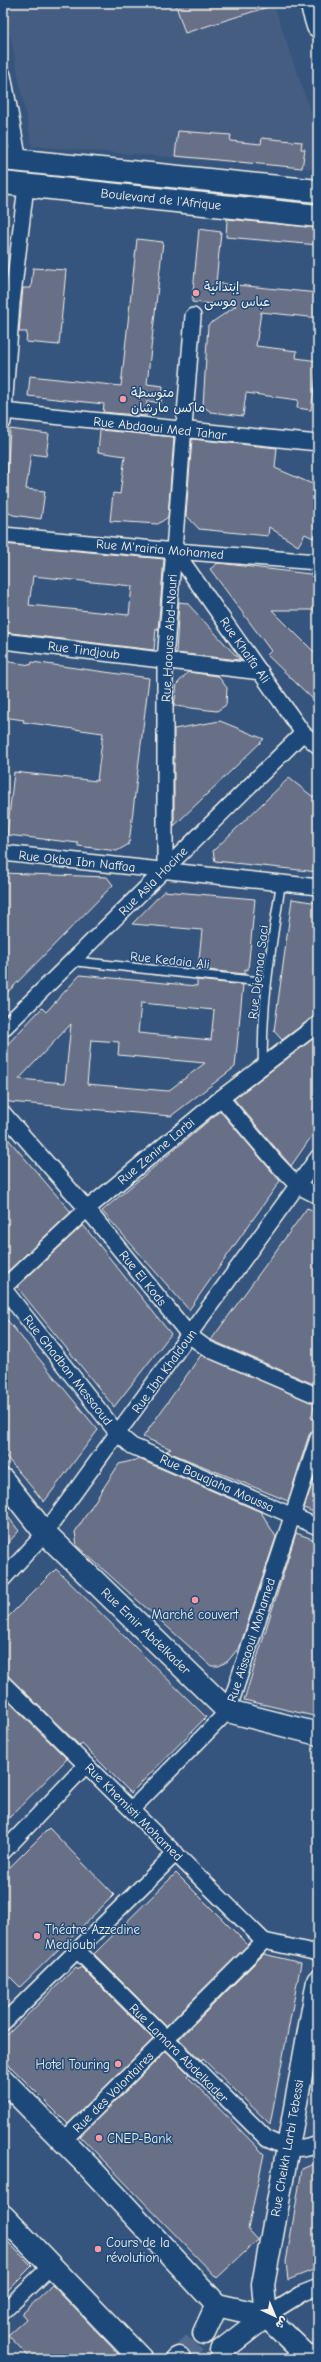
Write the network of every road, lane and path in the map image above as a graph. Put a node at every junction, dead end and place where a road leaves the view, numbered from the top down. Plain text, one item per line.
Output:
1 (311, 3) edge
2 (318, 26) edge
3 (3, 76) edge
4 (11, 160) edge
5 (3, 184) edge
6 (26, 186) junction
7 (318, 191) edge
8 (318, 216) edge
9 (8, 303) edge
10 (193, 316) dead end
11 (3, 415) edge
12 (184, 431) junction
13 (318, 443) edge
14 (3, 535) edge
15 (175, 551) junction
16 (318, 562) edge
17 (3, 641) edge
18 (165, 660) junction
19 (261, 672) junction
20 (303, 733) junction
21 (318, 746) edge
22 (3, 853) edge
23 (165, 869) junction
24 (281, 883) junction
25 (318, 887) edge
26 (72, 962) junction
27 (266, 982) junction
28 (318, 1024) edge
29 (3, 1030) edge
30 (263, 1065) junction
31 (221, 1098) junction
32 (3, 1113) edge
33 (318, 1157) edge
34 (298, 1186) junction
35 (318, 1196) edge
36 (87, 1209) junction
37 (3, 1288) edge
38 (190, 1336) junction
39 (318, 1396) edge
40 (118, 1434) junction
41 (318, 1438) edge
42 (3, 1480) edge
43 (292, 1517) junction
44 (318, 1527) edge
45 (45, 1533) junction
46 (3, 1579) edge
47 (3, 1683) edge
48 (228, 1710) junction
49 (318, 1734) edge
50 (86, 1765) junction
51 (132, 1809) junction
52 (3, 1852) edge
53 (176, 1854) junction
54 (264, 1941) junction
55 (77, 1950) junction
56 (318, 1953) edge
57 (318, 1981) edge
58 (3, 2023) edge
59 (165, 2040) junction
60 (3, 2080) edge
61 (63, 2141) junction
62 (318, 2144) edge
63 (286, 2148) junction
64 (3, 2216) edge
65 (51, 2266) junction
66 (318, 2287) edge
67 (216, 2305) junction
68 (3, 2312) edge
69 (266, 2316) junction
70 (204, 2333) tunnel mouth
71 (221, 2351) tunnel mouth
72 (141, 2359) edge
73 (310, 2359) edge

1 - 2 main road
3 - 4 street
4 - 7 main road, Boulevard de l'Afrique
5 - 6 main road, Boulevard de l'Afrique
6 - 8 main road, Boulevard de l'Afrique
6 - 9 street
9 - 11 street
10 - 12 street, Rue Haouas Abd-Nouri
11 - 12 street, Rue Abdaoui Med Tahar
12 - 13 street, Rue Abdaoui Med Tahar
12 - 15 street, Rue Haouas Abd-Nouri
14 - 15 street, Rue M'rairia Mohamed
15 - 16 street, Rue M'rairia Mohamed
15 - 18 street, Rue Haouas Abd-Nouri
15 - 19 street, Rue Khalfa Ali
17 - 18 street, Rue Tindjoub
18 - 19 street, Rue Tindjoub
18 - 23 street, Rue Haouas Abd-Nouri
19 - 20 street, Rue Khalfa Ali
20 - 21 street, Rue Khalfa Ali
20 - 23 street, Rue Asla Hocine
22 - 23 street, Rue Okba Ibn Naffaa
23 - 24 street, Rue Okba Ibn Naffaa
23 - 26 street, Rue Asla Hocine
24 - 25 street, Rue Okba Ibn Naffaa
24 - 27 lane, Rue Djemaa Saci
26 - 27 lane, Rue Kedaia Ali
26 - 29 street, Rue Asla Hocine
27 - 30 lane, Rue Djemaa Saci
28 - 30 street, Rue Zenine Larbi
30 - 31 street, Rue Zenine Larbi
31 - 34 street
31 - 36 street, Rue Zenine Larbi
32 - 36 street, Rue El Kods
33 - 34 street, Rue Ibn Khaldoun
34 - 35 street
34 - 38 street, Rue Ibn Khaldoun
36 - 37 street, Rue Zenine Larbi
36 - 38 street, Rue El Kods
37 - 40 street, Rue Ghadban Messaoud
38 - 39 street, Rue El Kods
38 - 40 street, Rue Ibn Khaldoun
40 - 43 street, Rue Bouajaha Moussa
40 - 45 street, Rue Ibn Khaldoun
41 - 43 street, Rue Aïssaoui Mohamed
42 - 45 main road, Rue Emir Abdelkader
43 - 44 street, Rue Bouajaha Moussa
43 - 48 street, Rue Aïssaoui Mohamed
45 - 46 street, Rue Ibn Khaldoun
45 - 48 main road, Rue Emir Abdelkader
47 - 50 street, Rue Khemisti Mohamed
48 - 49 main road, Rue Emir Abdelkader
48 - 51 street, Rue Aïssaoui Mohamed
50 - 51 street, Rue Khemisti Mohamed
50 - 52 street
51 - 53 street, Rue Khemisti Mohamed
53 - 54 street, Rue Khemisti Mohamed
53 - 55 street
54 - 56 street
54 - 59 street, Rue des Volontaires
55 - 58 street
55 - 59 street, Rue Lamara Abdelkader
57 - 63 main road, Rue Cheikh Larbi Tebessi
59 - 61 street, Rue des Volontaires
59 - 63 street, Rue Lamara Abdelkader
60 - 61 main road
61 - 67 main road
62 - 63 street
63 - 69 main road, Rue Cheikh Larbi Tebessi
64 - 65 main road
65 - 68 street
65 - 72 main road
66 - 69 street
67 - 69 main road
67 - 70 main road
69 - 71 main road
69 - 73 main road

